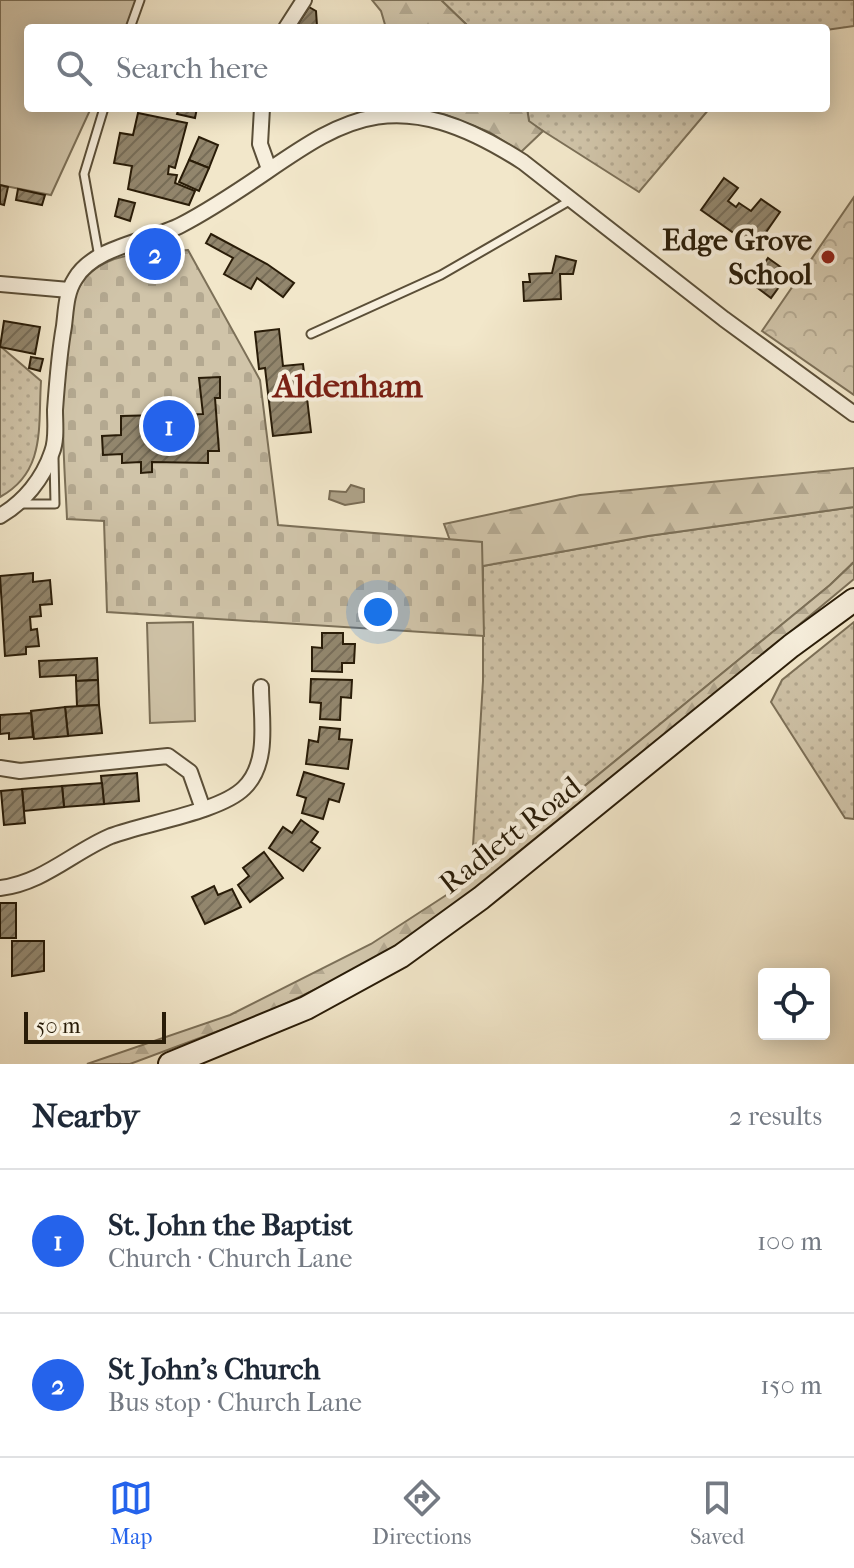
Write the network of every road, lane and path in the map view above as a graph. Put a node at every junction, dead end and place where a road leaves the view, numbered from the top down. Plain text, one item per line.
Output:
1 (140, 0) edge
2 (304, 0) edge
3 (131, 24) edge
4 (289, 24) edge
5 (103, 112) edge
6 (262, 112) edge
7 (269, 169) junction
8 (571, 200) junction
9 (99, 257) junction
10 (0, 284) edge
11 (69, 290) junction
12 (311, 334) dead end
13 (854, 414) edge
14 (53, 451) junction
15 (20, 504) junction
16 (0, 516) edge
17 (854, 600) edge
18 (261, 687) dead end
19 (0, 768) edge
20 (203, 809) junction
21 (0, 888) edge
22 (170, 1064) edge

1 - 3 lane
2 - 4 street
5 - 9 lane
6 - 7 street
7 - 8 street
7 - 9 street
8 - 12 lane
8 - 13 street
9 - 11 street
10 - 11 street
11 - 14 street
14 - 15 street
14 - 15 lane
15 - 16 street
17 - 22 main road, Radlett Road
18 - 20 street
19 - 20 street
20 - 21 street

